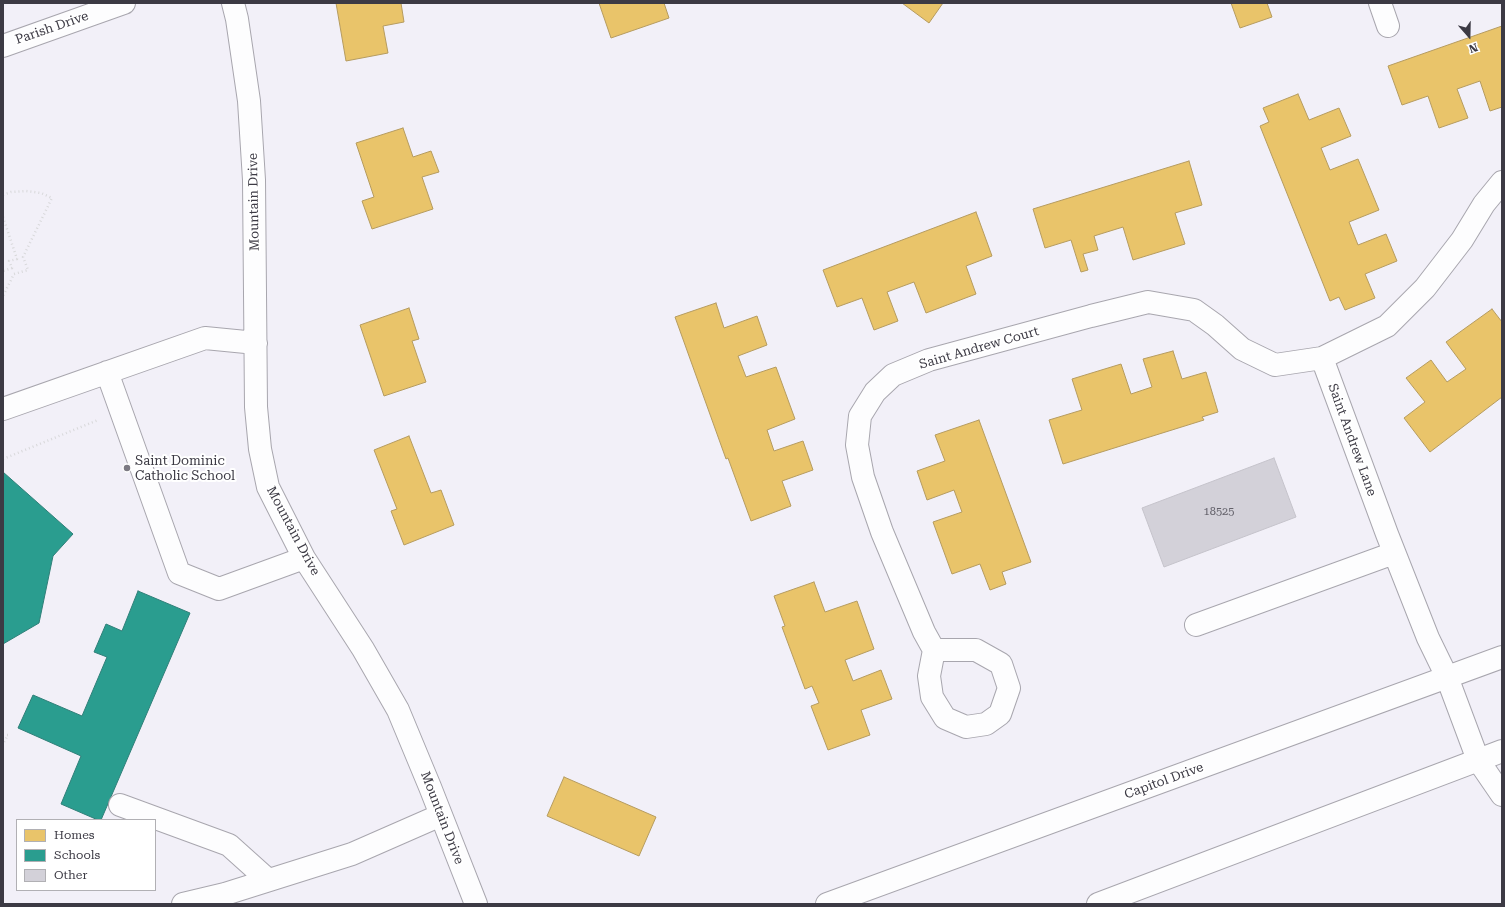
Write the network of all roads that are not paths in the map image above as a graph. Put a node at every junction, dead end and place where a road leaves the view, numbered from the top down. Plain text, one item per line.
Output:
1 (124, 3) edge
2 (233, 3) edge
3 (1380, 3) edge
4 (1388, 26) dead end
5 (3, 46) edge
6 (1502, 182) edge
7 (256, 342) junction
8 (1322, 358) junction
9 (107, 372) junction
10 (3, 408) edge
11 (1394, 553) junction
12 (304, 558) junction
13 (1196, 625) dead end
14 (934, 650) dead end
15 (1502, 657) edge
16 (1446, 678) junction
17 (1502, 751) edge
18 (1478, 760) junction
19 (1502, 794) edge
20 (120, 805) dead end
21 (441, 815) junction
22 (268, 880) junction
23 (183, 904) edge
24 (476, 904) edge
25 (827, 904) edge
26 (1098, 904) edge

1 - 5 street, Parish Drive
2 - 7 street, Mountain Drive
3 - 4 street
6 - 8 street
7 - 9 street
7 - 12 street, Mountain Drive
8 - 11 street, Saint Andrew Lane
8 - 14 street, Saint Andrew Court
9 - 10 street
9 - 12 street
11 - 13 street
11 - 16 street, Saint Andrew Lane
12 - 21 street, Mountain Drive
15 - 16 street, Capitol Drive
16 - 18 street, Saint Andrew Lane
16 - 25 street, Capitol Drive
17 - 18 street
18 - 19 street, Saint Andrew Lane
18 - 26 street
20 - 22 street
21 - 22 street
21 - 24 street, Mountain Drive
22 - 23 street

